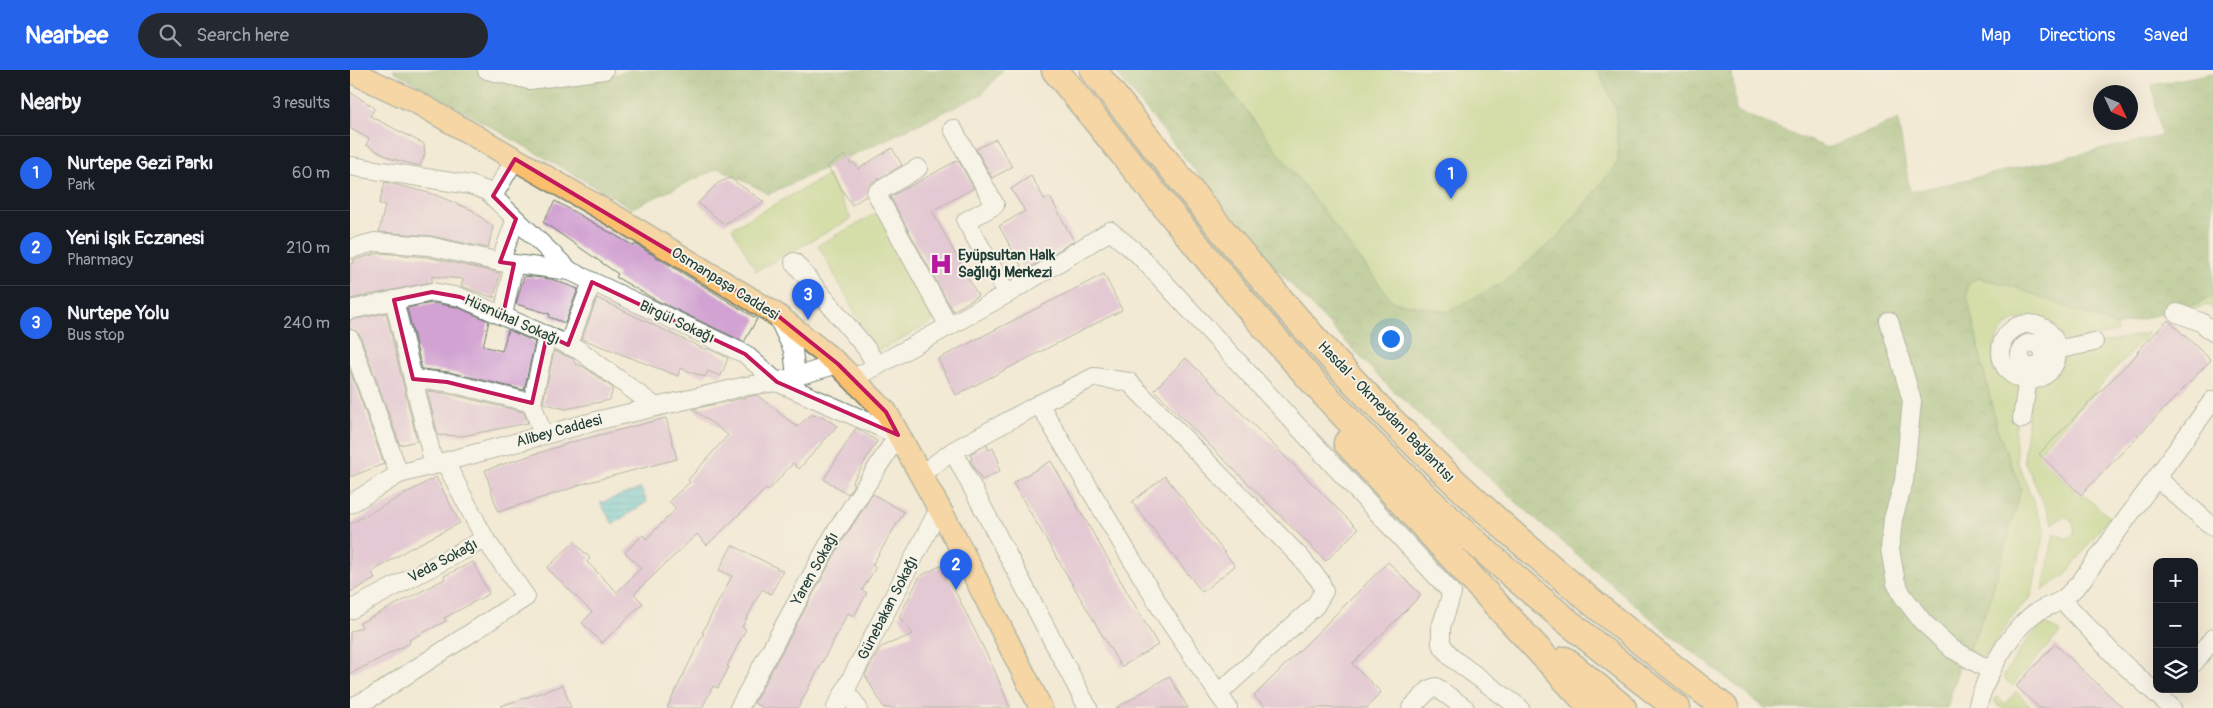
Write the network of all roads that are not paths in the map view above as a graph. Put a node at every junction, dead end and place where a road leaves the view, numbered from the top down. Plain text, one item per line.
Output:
1 (359, 70) edge
2 (488, 70) edge
3 (1055, 70) edge
4 (1093, 70) edge
5 (350, 71) edge
6 (601, 71) edge
7 (554, 73) edge
8 (386, 89) junction
9 (953, 129) dead end
10 (515, 159) junction
11 (350, 166) edge
12 (918, 168) dead end
13 (493, 196) junction
14 (516, 219) junction
15 (350, 250) edge
16 (794, 262) dead end
17 (507, 263) junction
18 (570, 271) junction
19 (592, 282) junction
20 (1007, 294) junction
21 (394, 300) junction
22 (350, 310) edge
23 (2176, 314) dead end
24 (503, 315) junction
25 (777, 315) junction
26 (1888, 321) dead end
27 (1262, 323) junction
28 (949, 326) junction
29 (2213, 332) edge
30 (548, 335) junction
31 (2007, 335) junction
32 (350, 339) edge
33 (2094, 342) dead end
34 (568, 345) junction
35 (2021, 350) junction
36 (2050, 351) junction
37 (877, 366) junction
38 (846, 372) junction
39 (2028, 373) junction
40 (796, 376) junction
41 (413, 379) junction
42 (777, 382) junction
43 (804, 393) junction
44 (2213, 400) edge
45 (532, 402) junction
46 (1039, 404) junction
47 (656, 407) junction
48 (2022, 419) dead end
49 (543, 435) junction
50 (898, 435) junction
51 (953, 451) junction
52 (439, 463) junction
53 (399, 474) junction
54 (920, 475) junction
55 (2158, 479) junction
56 (350, 504) edge
57 (939, 508) junction
58 (2213, 527) edge
59 (486, 539) junction
60 (2062, 600) junction
61 (1502, 609) junction
62 (350, 610) edge
63 (2213, 638) edge
64 (2198, 658) edge
65 (1067, 667) junction
66 (1991, 671) junction
67 (846, 691) junction
68 (2171, 700) edge
69 (1223, 701) edge
70 (1457, 706) edge
71 (350, 708) edge
72 (739, 708) edge
73 (836, 708) edge
74 (858, 708) edge
75 (1041, 708) edge
76 (1088, 708) edge
77 (1095, 708) edge
78 (1411, 708) edge
79 (1520, 708) edge
80 (1592, 708) edge
81 (1623, 708) edge
82 (1677, 708) edge
83 (1725, 708) edge
84 (1977, 708) edge

1 - 8 main road, Osmanpaşa Caddesi
2 - 7 street
3 - 27 highway, Hasdal - Okmeydanı Bağlantısı
4 - 83 highway, Hasdal - Okmeydanı Bağlantısı
5 - 8 main road, Osmanpaşa Caddesi
6 - 7 street
8 - 10 main road, Osmanpaşa Caddesi
9 - 20 street
10 - 13 street
10 - 25 main road, Osmanpaşa Caddesi
11 - 13 street, Birgül Sokağı
12 - 28 street
13 - 14 street, Birgül Sokağı
14 - 17 street
14 - 18 street, Birgül Sokağı
15 - 17 street, Birgül Sokağı
16 - 37 street
17 - 18 street, Birgül Sokağı
17 - 24 street
18 - 19 street, Birgül Sokağı
19 - 34 street
19 - 42 street, Birgül Sokağı
20 - 28 street
20 - 79 street
21 - 22 street, Hüsnühal Sokağı
21 - 24 street, Hüsnühal Sokağı
21 - 41 street, Veda Sokağı
23 - 29 street
24 - 30 street, Hüsnühal Sokağı
25 - 38 main road, Osmanpaşa Caddesi
25 - 40 street
26 - 66 street
27 - 61 highway
27 - 82 highway, Hasdal - Okmeydanı Bağlantısı
28 - 37 street
30 - 34 street, Hüsnühal Sokağı
30 - 45 street
31 - 35 street
31 - 36 street
31 - 39 street
32 - 53 street
33 - 36 street
34 - 47 street, Hüsnühal Sokağı
35 - 36 street
35 - 39 street
36 - 39 street
37 - 38 street
38 - 40 street, Alibey Caddesi
38 - 43 street
38 - 50 main road, Osmanpaşa Caddesi
39 - 48 street
40 - 42 street, Alibey Caddesi
41 - 45 street
41 - 52 street, Veda Sokağı
42 - 43 street, Alibey Caddesi
42 - 47 street, Alibey Caddesi
43 - 50 street, Alibey Caddesi
44 - 55 street
45 - 49 street
46 - 51 street
46 - 69 street
46 - 69 street
47 - 49 street, Alibey Caddesi
49 - 52 street, Alibey Caddesi
50 - 54 main road, Osmanpaşa Caddesi
50 - 72 street, Yaren Sokağı
51 - 54 street
51 - 65 street
52 - 53 street, Alibey Caddesi
52 - 59 street, Veda Sokağı
53 - 56 street, Alibey Caddesi
54 - 57 main road, Osmanpaşa Caddesi
55 - 58 street
55 - 60 street
57 - 67 street, Günebakan Sokağı
57 - 75 main road, Osmanpaşa Caddesi
59 - 62 street, Veda Sokağı
59 - 71 street
60 - 66 street
60 - 68 street
61 - 80 highway
61 - 81 highway
63 - 64 street
65 - 76 street
65 - 77 street
66 - 84 street
67 - 73 street, Günebakan Sokağı
67 - 74 street
70 - 78 street

